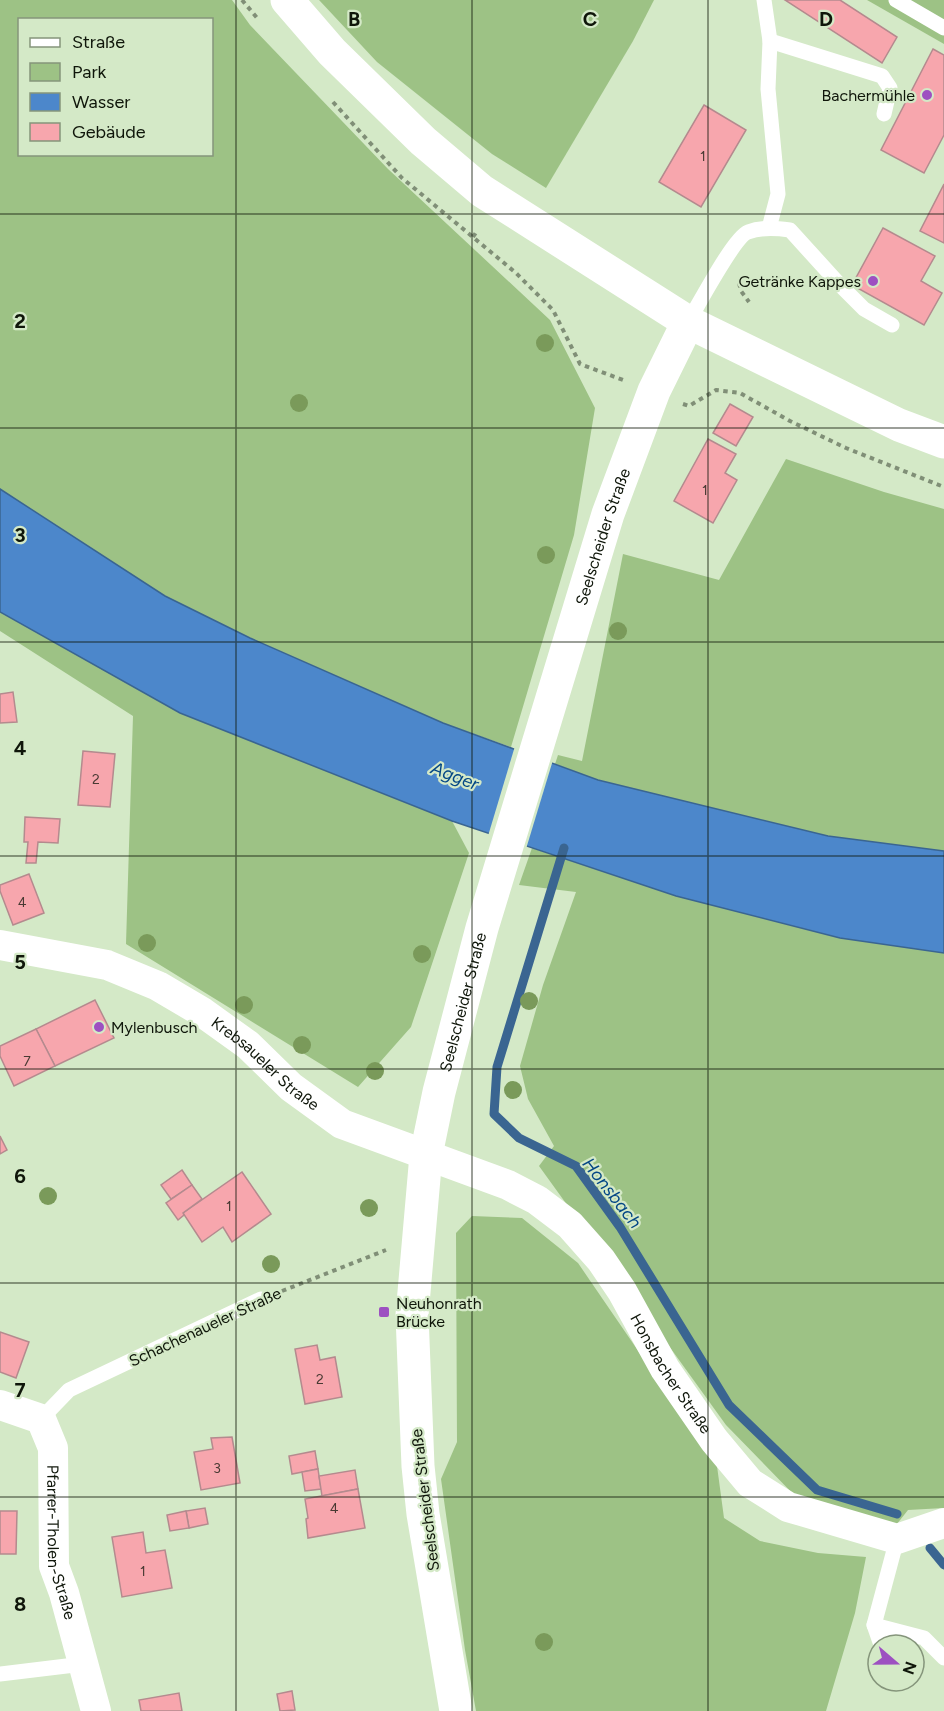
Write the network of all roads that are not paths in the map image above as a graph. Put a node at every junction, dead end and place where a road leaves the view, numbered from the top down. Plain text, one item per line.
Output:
1 (286, 0) edge
2 (764, 0) edge
3 (896, 0) edge
4 (944, 28) edge
5 (770, 41) junction
6 (884, 114) dead end
7 (769, 228) junction
8 (688, 322) junction
9 (892, 325) dead end
10 (944, 442) edge
11 (0, 945) edge
12 (426, 1155) junction
13 (261, 1299) road end
14 (0, 1405) edge
15 (41, 1419) junction
16 (944, 1523) edge
17 (897, 1539) junction
18 (874, 1625) junction
19 (876, 1633) edge
20 (944, 1658) edge
21 (83, 1664) junction
22 (0, 1674) edge
23 (96, 1711) edge
24 (456, 1711) edge

1 - 8 street
2 - 5 lane
3 - 4 lane
5 - 6 lane
5 - 7 lane
7 - 8 lane
7 - 9 lane
8 - 10 street
8 - 12 street, Seelscheider Straße
11 - 12 street, Krebsaueler Straße
12 - 17 street, Honsbacher Straße
12 - 24 street, Seelscheider Straße
13 - 15 lane, Schachenaueler Straße
14 - 15 street
15 - 21 street, Pfarrer-Tholen-Straße
16 - 17 street
17 - 18 lane
18 - 19 lane
18 - 20 lane
21 - 22 lane
21 - 23 street, Pfarrer-Tholen-Straße

